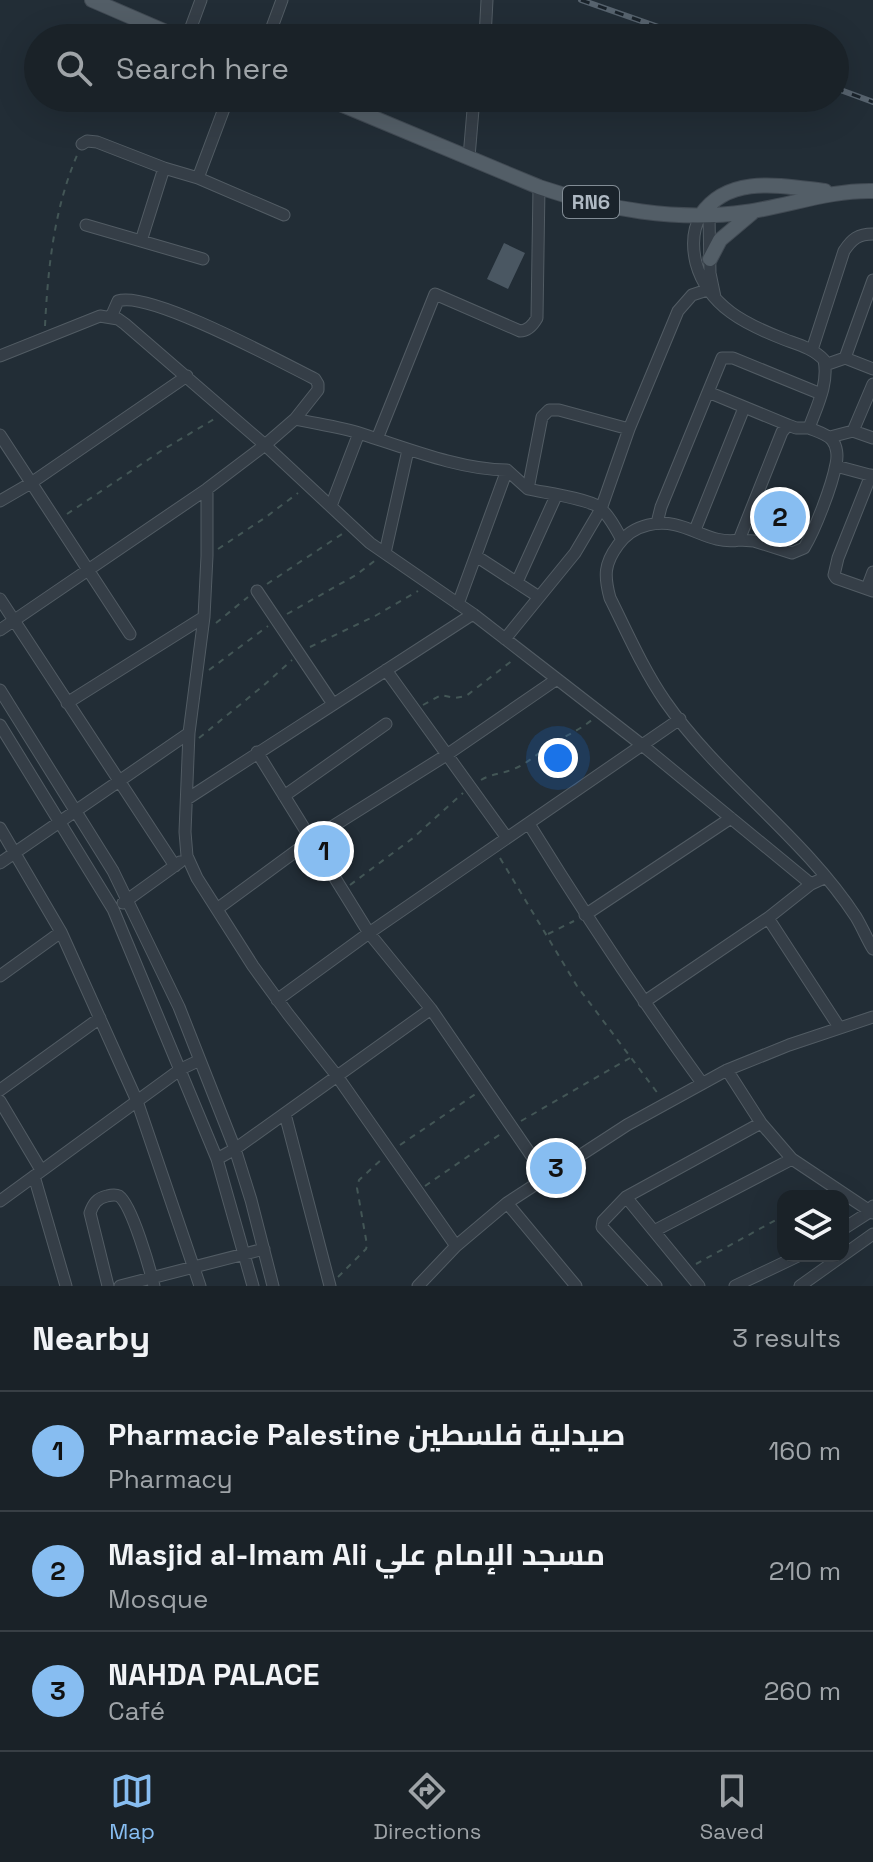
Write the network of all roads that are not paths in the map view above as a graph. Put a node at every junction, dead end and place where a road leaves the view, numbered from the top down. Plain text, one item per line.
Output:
1 (201, 0) edge
2 (282, 0) edge
3 (487, 0) edge
4 (99, 1) edge
5 (149, 24) edge
6 (192, 24) edge
7 (273, 24) edge
8 (486, 24) edge
9 (223, 112) edge
10 (360, 112) edge
11 (473, 112) edge
12 (82, 144) road end
13 (469, 157) junction
14 (164, 168) junction
15 (198, 178) junction
16 (539, 187) junction
17 (873, 191) edge
18 (838, 193) junction
19 (756, 210) junction
20 (284, 215) dead end
21 (705, 215) junction
22 (86, 225) dead end
23 (873, 234) edge
24 (141, 241) junction
25 (203, 259) dead end
26 (710, 259) junction
27 (873, 280) edge
28 (711, 294) junction
29 (111, 317) junction
30 (812, 350) junction
31 (0, 356) edge
32 (845, 358) junction
33 (825, 365) junction
34 (873, 369) edge
35 (187, 376) junction
36 (873, 384) edge
37 (708, 392) junction
38 (821, 394) junction
39 (744, 408) junction
40 (295, 419) junction
41 (788, 425) junction
42 (809, 428) junction
43 (629, 429) junction
44 (853, 431) junction
45 (359, 433) junction
46 (0, 435) edge
47 (830, 437) junction
48 (873, 438) edge
49 (377, 439) junction
50 (265, 445) junction
51 (408, 450) junction
52 (836, 466) junction
53 (507, 470) junction
54 (872, 476) edge
55 (31, 483) junction
56 (207, 489) junction
57 (528, 489) junction
58 (556, 496) junction
59 (0, 501) edge
60 (331, 506) junction
61 (601, 509) junction
62 (657, 523) junction
63 (695, 530) junction
64 (622, 540) junction
65 (739, 540) junction
66 (385, 553) junction
67 (476, 556) junction
68 (87, 570) junction
69 (873, 572) edge
70 (517, 582) junction
71 (870, 590) edge
72 (257, 591) road end
73 (539, 597) junction
74 (0, 599) edge
75 (458, 604) junction
76 (473, 614) junction
77 (204, 617) junction
78 (13, 621) junction
79 (0, 630) edge
80 (130, 634) dead end
81 (505, 639) junction
82 (386, 670) junction
83 (557, 679) junction
84 (0, 690) edge
85 (67, 703) junction
86 (333, 704) junction
87 (680, 719) junction
88 (386, 724) dead end
89 (0, 725) edge
90 (189, 733) junction
91 (642, 745) junction
92 (257, 752) junction
93 (448, 754) junction
94 (119, 782) junction
95 (284, 796) junction
96 (187, 799) junction
97 (76, 810) junction
98 (731, 818) junction
99 (59, 821) junction
100 (529, 824) junction
101 (0, 828) edge
102 (507, 838) junction
103 (311, 840) junction
104 (15, 853) junction
105 (187, 856) junction
106 (0, 863) edge
107 (175, 866) junction
108 (826, 877) junction
109 (811, 884) junction
110 (128, 900) junction
111 (113, 909) junction
112 (217, 909) junction
113 (585, 915) junction
114 (768, 918) junction
115 (61, 932) junction
116 (369, 933) junction
117 (873, 949) edge
118 (0, 976) edge
119 (277, 1000) junction
120 (644, 1002) junction
121 (431, 1009) junction
122 (873, 1017) edge
123 (100, 1018) junction
124 (839, 1027) junction
125 (200, 1060) junction
126 (181, 1069) junction
127 (727, 1070) junction
128 (337, 1076) junction
129 (702, 1083) junction
130 (0, 1090) edge
131 (0, 1101) edge
132 (137, 1101) junction
133 (285, 1114) junction
134 (761, 1123) junction
135 (235, 1149) junction
136 (217, 1159) junction
137 (792, 1159) junction
138 (38, 1173) junction
139 (546, 1177) junction
140 (626, 1197) junction
141 (0, 1201) edge
142 (507, 1203) junction
143 (872, 1210) edge
144 (849, 1225) edge
145 (654, 1231) junction
146 (873, 1234) edge
147 (456, 1246) junction
148 (264, 1249) junction
149 (244, 1253) junction
150 (785, 1262) edge
151 (194, 1267) junction
152 (153, 1281) edge
153 (66, 1286) edge
154 (108, 1286) edge
155 (120, 1286) edge
156 (200, 1286) edge
157 (253, 1286) edge
158 (273, 1286) edge
159 (330, 1286) edge
160 (418, 1286) edge
161 (576, 1286) edge
162 (656, 1286) edge
163 (699, 1286) edge
164 (735, 1286) edge
165 (800, 1286) edge

1 - 6 street
2 - 7 street
3 - 8 street
4 - 5 main road
9 - 15 street
10 - 13 main road, RN6
11 - 13 street
12 - 14 street
13 - 16 main road, RN6
14 - 15 street
14 - 24 street
15 - 20 street
16 - 21 main road, RN6
16 - 49 street
17 - 18 main road, RN6
18 - 19 main road, RN6
18 - 21 main road
19 - 21 main road, RN6
19 - 26 main road
21 - 26 street
21 - 28 street
22 - 24 street
23 - 30 street
24 - 25 street
26 - 28 street
27 - 32 street
28 - 30 street
28 - 43 street
29 - 31 street
29 - 35 street
29 - 40 street
30 - 33 street
32 - 33 street
32 - 34 street
33 - 38 street
35 - 50 street
35 - 55 street
36 - 44 street
37 - 38 street
37 - 39 street
37 - 62 street
38 - 42 street
39 - 41 street
39 - 63 street
40 - 45 street
40 - 50 street
41 - 42 street
41 - 65 street
42 - 47 street
43 - 57 street
43 - 61 street
44 - 47 street
44 - 48 street
45 - 49 street
45 - 60 street
46 - 55 street
47 - 52 street
49 - 51 street
50 - 56 street
50 - 60 street
51 - 53 street
51 - 66 street
52 - 54 street
52 - 65 street
53 - 57 street
53 - 67 street
54 - 71 street
55 - 59 street
55 - 68 street
56 - 68 street
56 - 77 street
57 - 58 street
58 - 61 street
58 - 70 street
60 - 66 street
61 - 64 street
61 - 73 street
62 - 63 street
62 - 64 street
63 - 65 street
64 - 87 street
66 - 75 street
67 - 70 street
67 - 75 street
68 - 78 street
68 - 80 street
69 - 71 street
70 - 73 street
72 - 86 street
73 - 81 street
74 - 78 street
75 - 76 street
76 - 81 street
76 - 82 street
77 - 85 street
77 - 90 street
78 - 79 street
78 - 85 street
81 - 83 street
82 - 86 street
82 - 93 street
83 - 91 street
83 - 93 street
84 - 97 street
85 - 94 street
86 - 92 street
87 - 91 street
87 - 108 street
88 - 95 street
89 - 99 street
90 - 94 street
90 - 96 street
91 - 98 street
91 - 100 street
92 - 95 street
92 - 96 street
93 - 102 street
93 - 103 street
94 - 97 street
94 - 107 street
95 - 103 street
96 - 105 street
97 - 99 street
97 - 110 street
98 - 109 street
98 - 113 street
99 - 104 street
99 - 111 street
100 - 102 street
100 - 113 street
101 - 104 street
102 - 116 street
103 - 112 street
103 - 116 street
104 - 106 street
104 - 115 street
105 - 107 street
105 - 112 street
107 - 110 street
108 - 109 street
108 - 117 street
109 - 114 street
110 - 111 street
110 - 125 street
111 - 126 street
112 - 119 street
113 - 120 street
114 - 120 street
114 - 124 street
115 - 118 street
115 - 123 street
116 - 119 street
116 - 121 street
119 - 128 street
120 - 129 street
121 - 128 street
121 - 139 street
122 - 124 street
123 - 130 street
123 - 132 street
124 - 127 street
125 - 126 street
125 - 135 street
126 - 132 street
126 - 136 street
127 - 129 street
127 - 134 street
128 - 133 street
128 - 147 street
129 - 139 street
131 - 138 street
132 - 138 street
132 - 151 street
133 - 135 street
133 - 159 street
134 - 137 street
134 - 140 street
135 - 136 street
135 - 148 street
136 - 149 street
137 - 143 street
137 - 145 street
138 - 141 street
138 - 153 street
139 - 142 street
140 - 145 street
140 - 162 street
142 - 147 street
142 - 161 street
143 - 144 street
145 - 163 street
146 - 165 street
147 - 160 street
148 - 149 street
148 - 158 street
149 - 151 street
149 - 157 street
150 - 164 street
151 - 152 street
151 - 156 street
152 - 154 street
152 - 155 street

